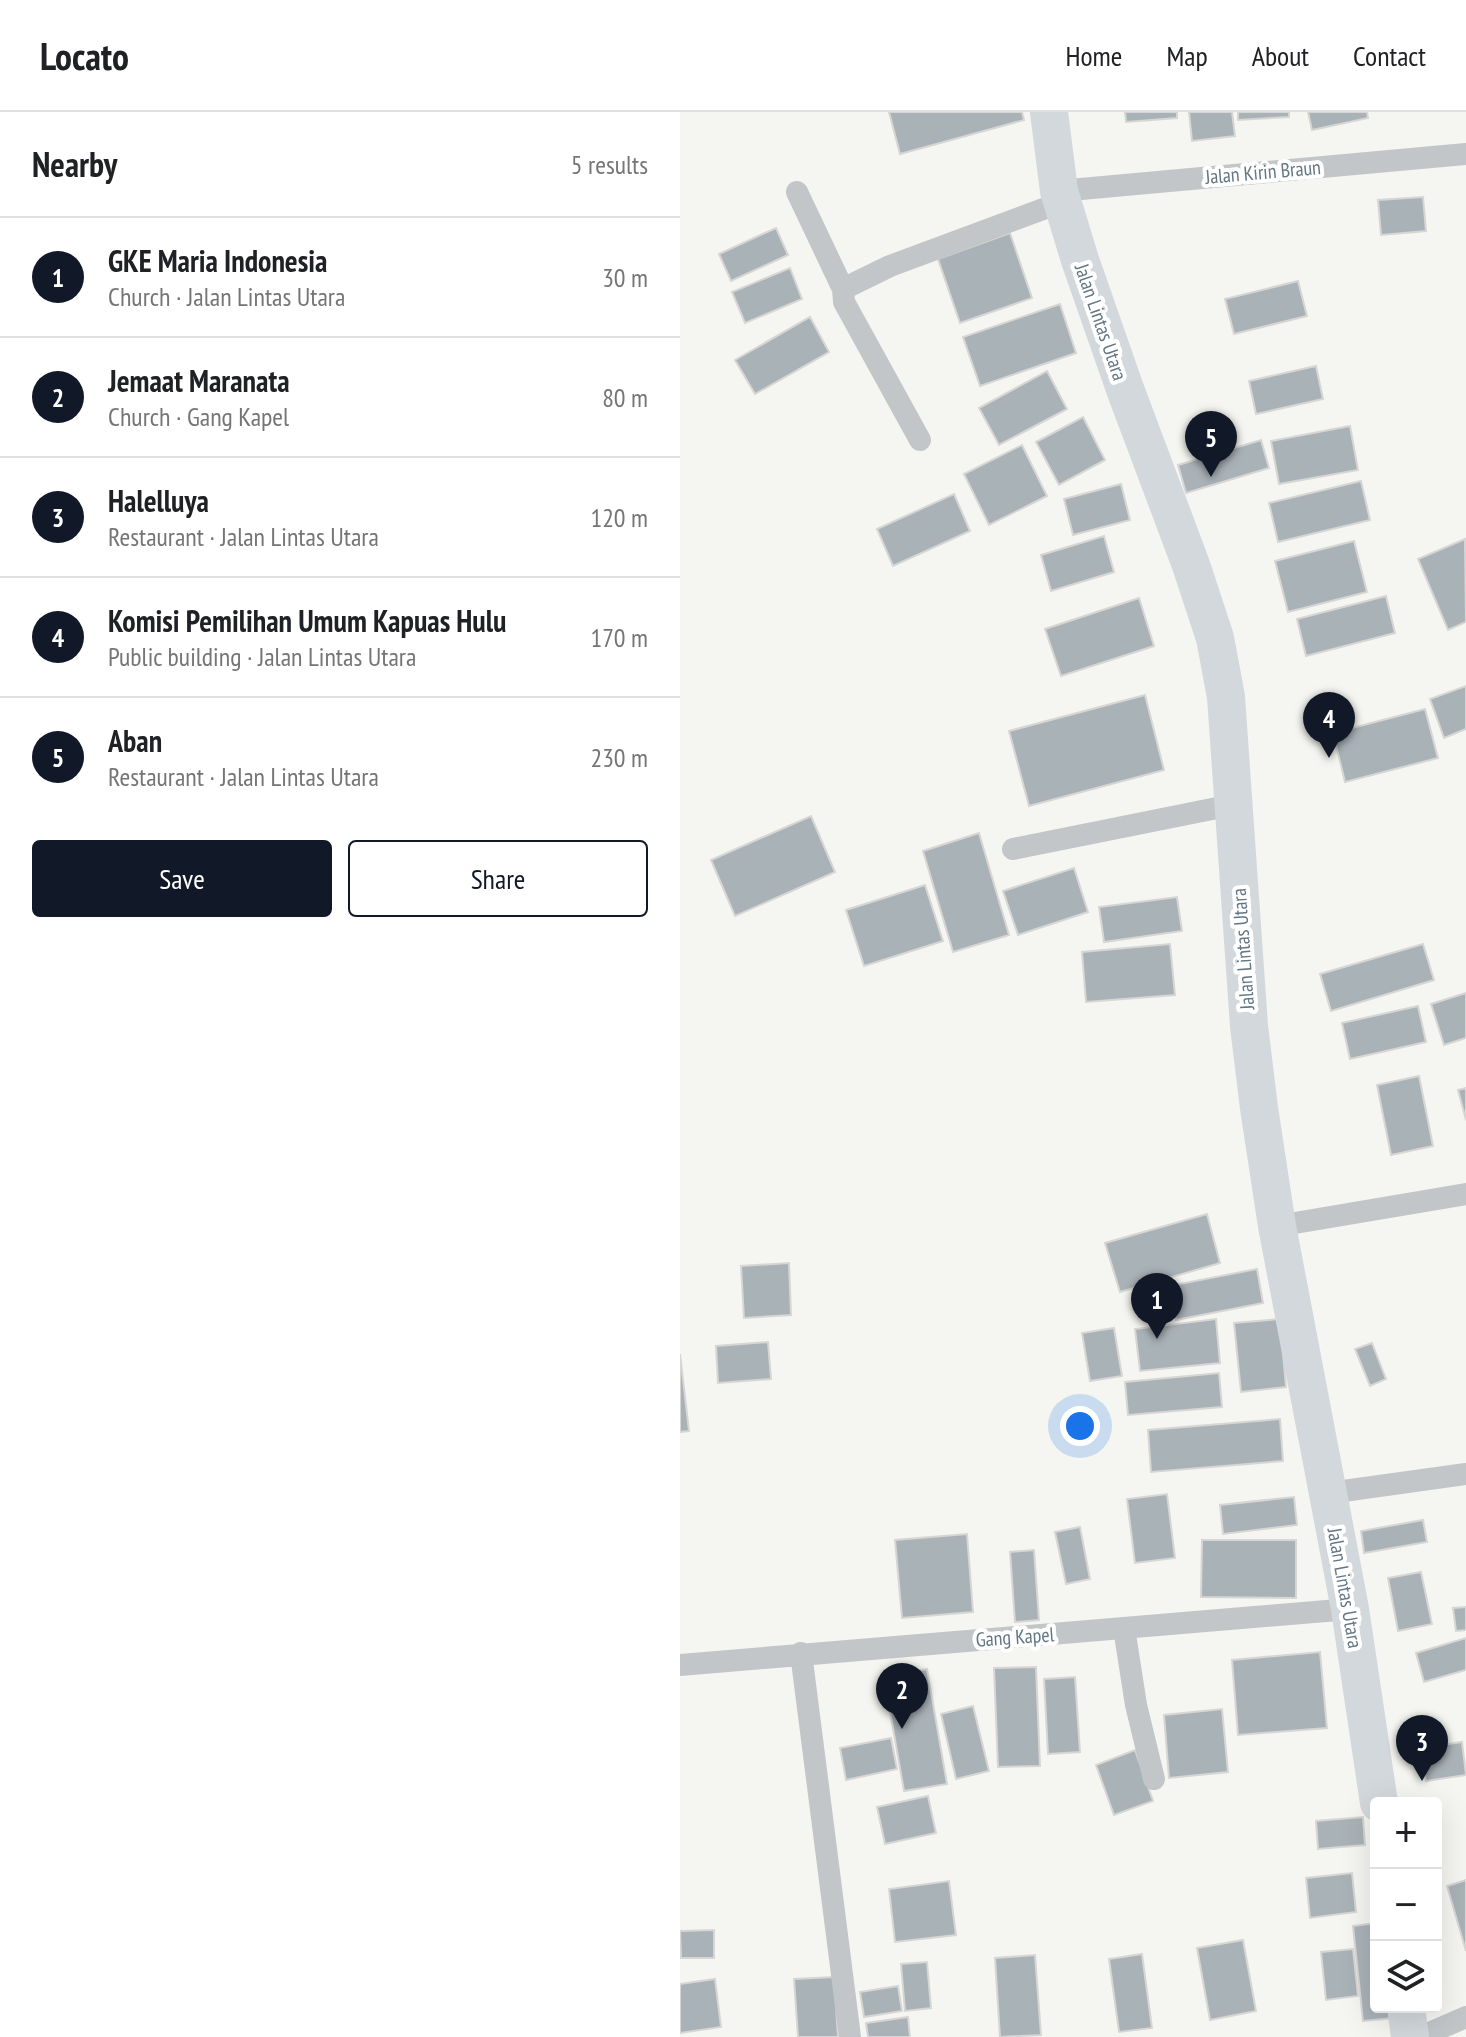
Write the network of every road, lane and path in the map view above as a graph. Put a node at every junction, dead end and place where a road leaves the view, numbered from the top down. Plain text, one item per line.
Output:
1 (1049, 112) edge
2 (1466, 154) edge
3 (797, 192) dead end
4 (1060, 196) junction
5 (843, 289) junction
6 (920, 440) dead end
7 (1232, 805) junction
8 (1013, 849) dead end
9 (1466, 1196) edge
10 (1277, 1226) junction
11 (1466, 1474) edge
12 (1329, 1493) junction
13 (1350, 1609) junction
14 (1124, 1628) junction
15 (801, 1653) junction
16 (680, 1665) edge
17 (1154, 1779) dead end
18 (1378, 1797) edge
19 (1407, 2013) edge
20 (1466, 2017) edge
21 (850, 2037) edge
22 (1410, 2037) edge
23 (1420, 2037) edge

1 - 4 highway, Jalan Lintas Utara
2 - 4 street, Jalan Kirin Braun
3 - 5 street
4 - 5 street, Jalan Kirin Braun
4 - 7 highway, Jalan Lintas Utara
5 - 6 street
7 - 8 street
7 - 10 highway, Jalan Lintas Utara
9 - 10 street
10 - 12 highway, Jalan Lintas Utara
11 - 12 street
12 - 13 highway, Jalan Lintas Utara
13 - 14 street, Gang Kapel
13 - 18 highway, Jalan Lintas Utara
14 - 15 street, Gang Kapel
14 - 17 street
15 - 16 street, Gang Kapel
15 - 21 street
19 - 22 highway
20 - 23 street

